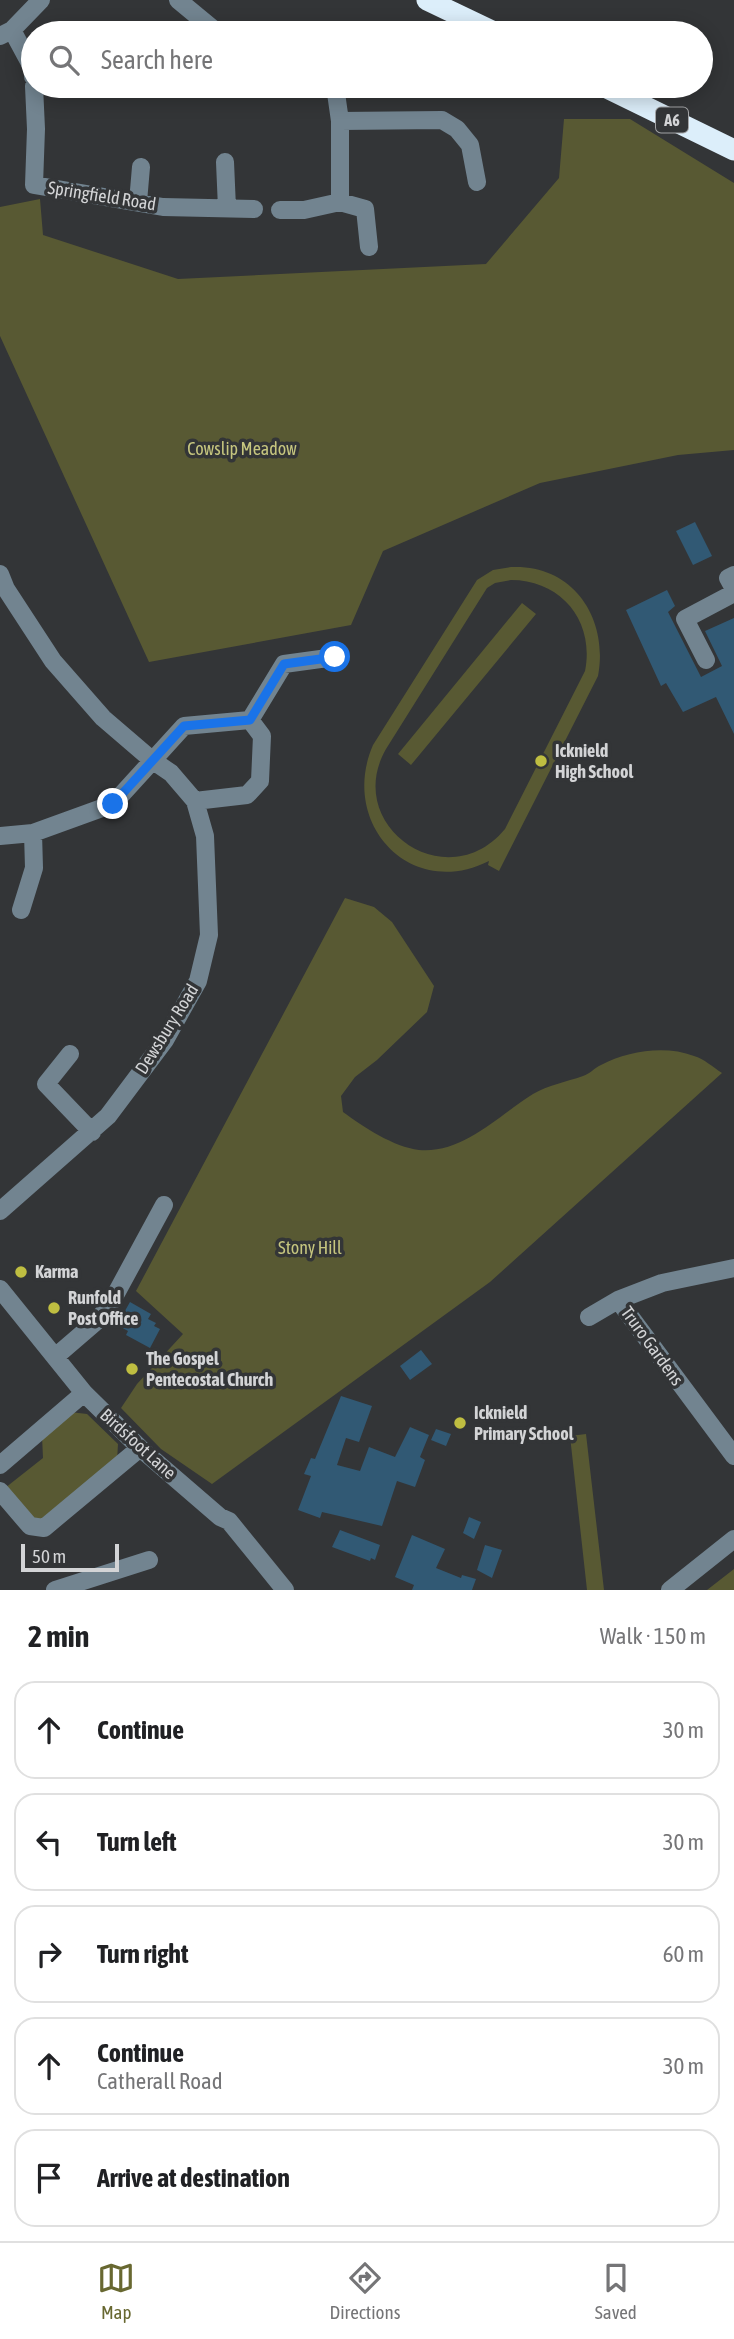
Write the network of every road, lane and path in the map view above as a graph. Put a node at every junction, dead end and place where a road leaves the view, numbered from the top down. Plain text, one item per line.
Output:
1 (41, 0) edge
2 (178, 0) edge
3 (427, 0) edge
4 (203, 21) edge
5 (471, 21) edge
6 (6, 33) edge
7 (21, 53) edge
8 (35, 98) edge
9 (337, 98) edge
10 (627, 98) edge
11 (340, 121) junction
12 (734, 150) edge
13 (225, 162) dead end
14 (141, 167) dead end
15 (477, 182) dead end
16 (138, 202) junction
17 (340, 202) junction
18 (227, 208) junction
19 (254, 209) dead end
20 (280, 210) dead end
21 (369, 247) dead end
22 (734, 575) edge
23 (2, 584) edge
24 (734, 591) edge
25 (335, 657) dead end
26 (706, 660) dead end
27 (250, 720) junction
28 (152, 760) junction
29 (195, 800) junction
30 (33, 834) junction
31 (0, 836) edge
32 (21, 910) dead end
33 (70, 1054) dead end
34 (92, 1132) junction
35 (164, 1205) dead end
36 (0, 1211) edge
37 (734, 1268) edge
38 (0, 1289) edge
39 (618, 1300) junction
40 (589, 1317) dead end
41 (55, 1357) junction
42 (84, 1394) junction
43 (140, 1448) junction
44 (734, 1455) edge
45 (0, 1465) edge
46 (0, 1491) edge
47 (734, 1539) edge
48 (149, 1560) dead end
49 (55, 1590) edge
50 (285, 1590) edge
51 (670, 1590) edge

1 - 6 street
2 - 4 street
3 - 5 highway
6 - 7 street
8 - 16 street, Springfield Road
9 - 11 street
10 - 12 highway, A6
11 - 15 street
11 - 17 street
13 - 18 street
14 - 16 street
16 - 18 street, Springfield Road
17 - 20 street
17 - 21 street
18 - 19 street, Springfield Road
22 - 24 street
23 - 28 street, Dewsbury Road
24 - 26 street
25 - 27 street
27 - 28 street
27 - 29 street
28 - 29 street, Dewsbury Road
28 - 30 street
29 - 34 street, Dewsbury Road
30 - 31 street
30 - 32 street
33 - 34 street
34 - 36 street, Dewsbury Road
35 - 41 street
37 - 39 street, Truro Gardens
38 - 41 street, Birdsfoot Lane
39 - 40 street
39 - 44 street, Truro Gardens
41 - 42 street, Birdsfoot Lane
42 - 43 street, Birdsfoot Lane
42 - 45 street
43 - 46 street
43 - 50 street, Birdsfoot Lane
47 - 51 street
48 - 49 street

